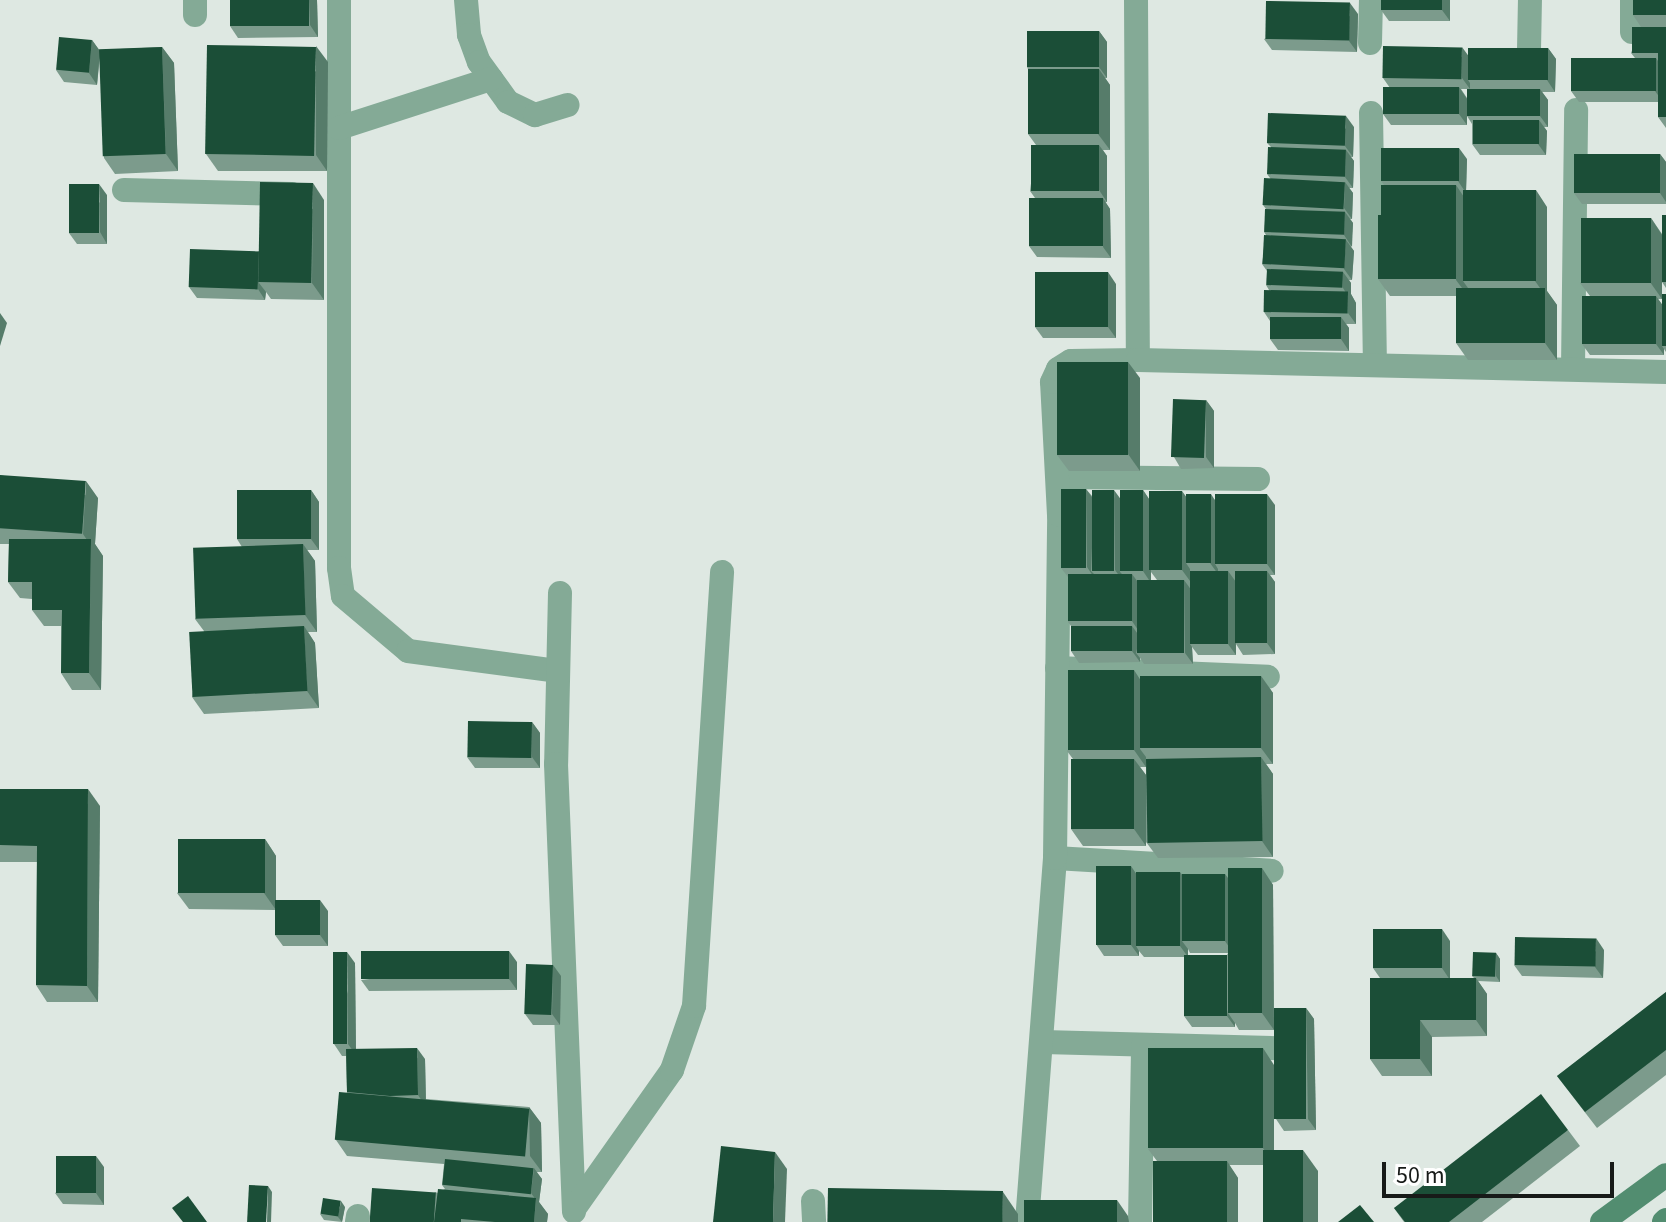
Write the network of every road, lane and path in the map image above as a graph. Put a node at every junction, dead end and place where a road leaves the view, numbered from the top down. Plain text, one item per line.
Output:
1 (339, 0) edge
2 (466, 0) edge
3 (1136, 0) edge
4 (1371, 0) edge
5 (1530, 0) edge
6 (1632, 0) edge
7 (1632, 32) edge
8 (1370, 43) dead end
9 (1529, 50) edge
10 (491, 79) junction
11 (568, 105) dead end
12 (1576, 110) dead end
13 (1371, 113) dead end
14 (339, 128) junction
15 (124, 190) dead end
16 (339, 195) junction
17 (1138, 360) junction
18 (1375, 365) junction
19 (1573, 368) junction
20 (1666, 372) edge
21 (1059, 477) junction
22 (1258, 479) dead end
23 (722, 572) dead end
24 (560, 593) dead end
25 (1057, 668) junction
26 (557, 671) junction
27 (1268, 677) dead end
28 (1055, 858) junction
29 (1272, 871) dead end
30 (1043, 1042) junction
31 (1143, 1045) junction
32 (1278, 1048) edge
33 (1666, 1175) edge
34 (574, 1215) edge
35 (1027, 1222) edge
36 (1140, 1222) edge
37 (1602, 1222) edge

1 - 14 street
2 - 10 street
3 - 17 street
4 - 8 street
5 - 9 street
6 - 7 street
10 - 11 street
10 - 14 street
12 - 19 street
13 - 18 street
14 - 16 street
15 - 16 street
16 - 26 street
17 - 18 street
17 - 21 street
18 - 19 street
19 - 20 street
21 - 22 street
21 - 25 street
23 - 34 street
24 - 26 street
25 - 27 street
25 - 28 street
26 - 34 street
28 - 29 street
28 - 30 street
30 - 31 street
30 - 35 street
31 - 32 street
31 - 36 street
33 - 37 main road

